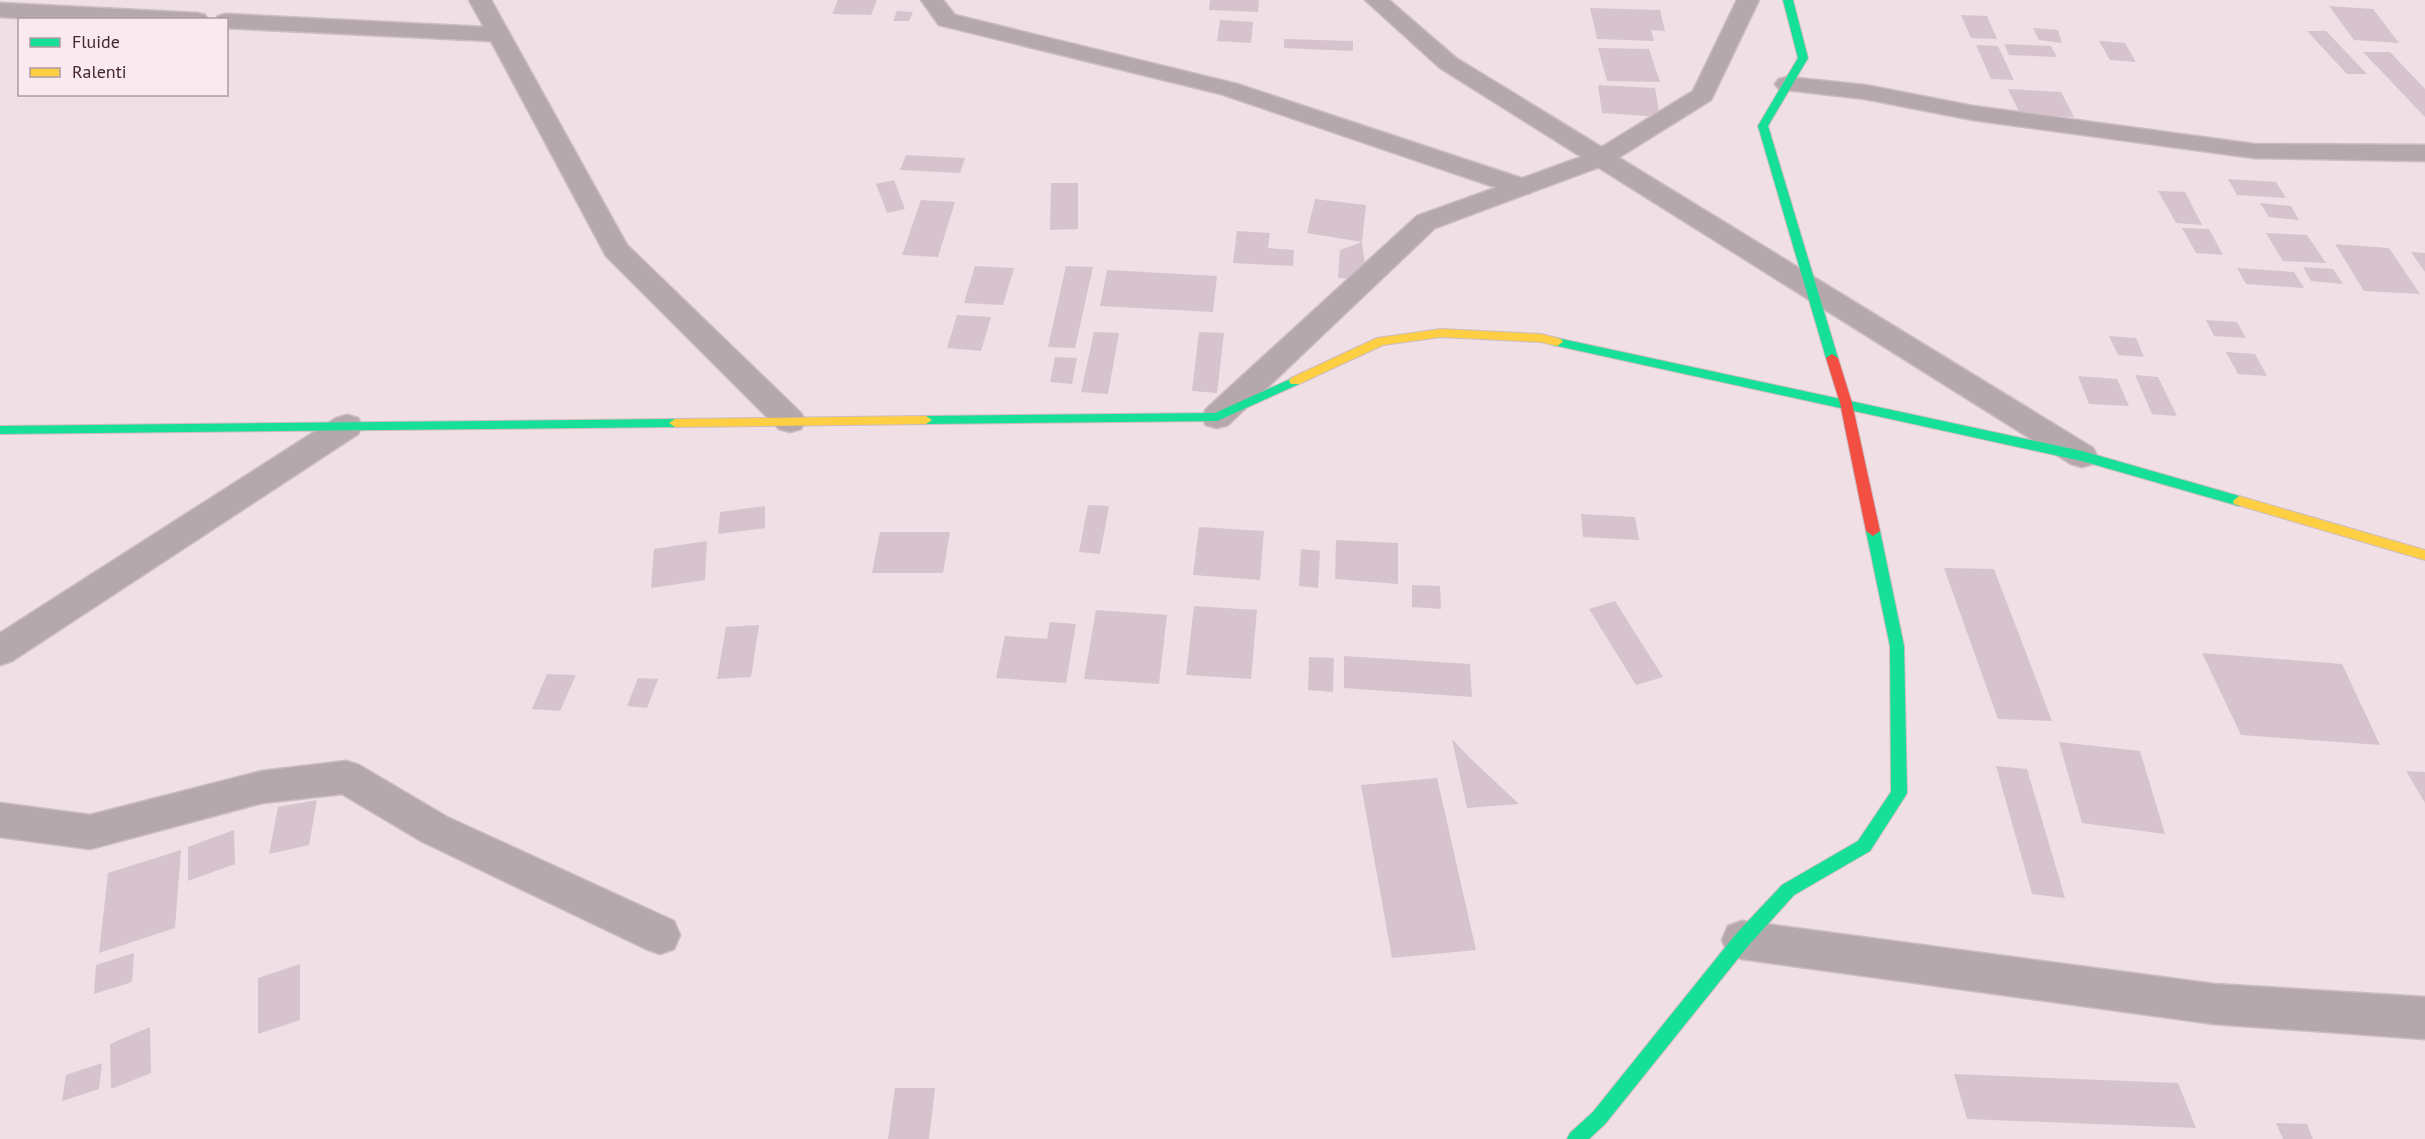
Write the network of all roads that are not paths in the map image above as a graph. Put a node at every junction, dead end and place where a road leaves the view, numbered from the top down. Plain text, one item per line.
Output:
1 (480, 0) edge
2 (933, 0) edge
3 (1376, 0) edge
4 (1748, 0) edge
5 (1788, 0) edge
6 (0, 9) edge
7 (160, 18) edge
8 (228, 21) edge
9 (499, 35) junction
10 (1787, 84) junction
11 (2425, 153) edge
12 (1601, 158) junction
13 (1521, 187) junction
14 (1814, 290) junction
15 (1846, 403) junction
16 (1216, 417) junction
17 (790, 422) junction
18 (347, 426) junction
19 (0, 430) edge
20 (2082, 456) junction
21 (2425, 555) edge
22 (0, 651) edge
23 (0, 820) edge
24 (660, 935) dead end
25 (1742, 940) junction
26 (2425, 1018) edge
27 (1576, 1139) edge

1 - 9 street
2 - 13 street
3 - 12 street
4 - 12 street
5 - 10 street
6 - 7 street
8 - 9 street
9 - 17 street
10 - 11 street
10 - 14 street
12 - 13 street
12 - 14 street
13 - 16 street
14 - 15 street
14 - 20 street
15 - 16 street
15 - 20 street
15 - 25 street
16 - 17 street
17 - 18 street
18 - 19 street
18 - 22 street
20 - 21 street
23 - 24 street
25 - 26 street
25 - 27 street

